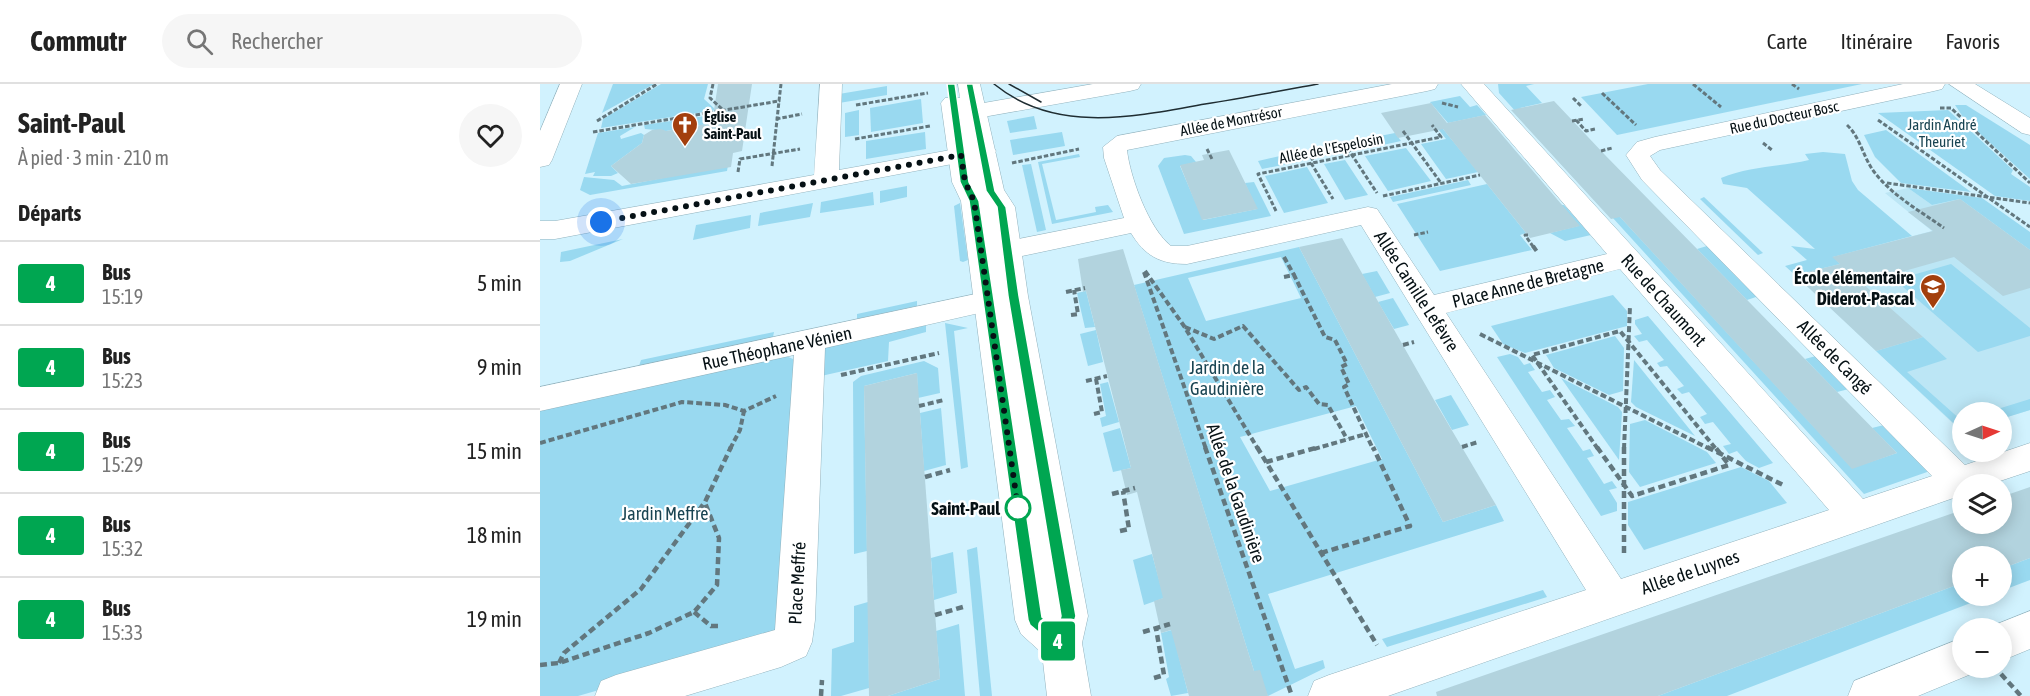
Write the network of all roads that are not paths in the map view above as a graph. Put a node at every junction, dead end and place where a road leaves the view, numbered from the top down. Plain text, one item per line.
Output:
1 (571, 84) edge
2 (831, 84) edge
3 (1052, 84) edge
4 (1130, 84) edge
5 (1427, 84) edge
6 (1472, 84) edge
7 (1934, 84) edge
8 (1960, 84) edge
9 (955, 101) edge
10 (2030, 128) edge
11 (1640, 142) joint
12 (982, 157) junction
13 (540, 160) edge
14 (826, 180) junction
15 (1139, 223) junction
16 (540, 230) edge
17 (1008, 250) junction
18 (1627, 258) junction
19 (1000, 299) junction
20 (1428, 307) junction
21 (810, 340) junction
22 (540, 399) edge
23 (2030, 457) edge
24 (1952, 474) edge
25 (1980, 474) edge
26 (1952, 483) edge
27 (1856, 516) junction
28 (1619, 581) junction
29 (2030, 630) edge
30 (2012, 646) edge
31 (1952, 662) edge
32 (1345, 694) edge
33 (616, 696) edge
34 (1069, 696) edge
35 (1869, 696) edge

1 - 13 street
2 - 14 street
3 - 9 street
4 - 9 street
5 - 15 street, Allée de Montrésor
6 - 18 street, Rue de Chaumont
7 - 11 street, Rue du Docteur Bosc
8 - 10 street
9 - 12 main road
11 - 24 street, Allée de Cangé
12 - 14 street
12 - 17 main road
12 - 19 main road
14 - 16 street
15 - 17 street
15 - 20 street, Allée Camille Lefèvre
17 - 19 main road
18 - 20 street, Place Anne de Bretagne
18 - 27 street, Rue de Chaumont
19 - 21 street, Rue Théophane Vénien
19 - 34 main road
20 - 28 street, Allée Camille Lefèvre
21 - 22 street, Rue Théophane Vénien
21 - 33 street, Place Meffré
23 - 25 street, Allée de Luynes
26 - 27 street, Allée de Luynes
27 - 28 street, Allée de Luynes
28 - 32 street, Allée de Luynes
29 - 30 street
31 - 35 street

